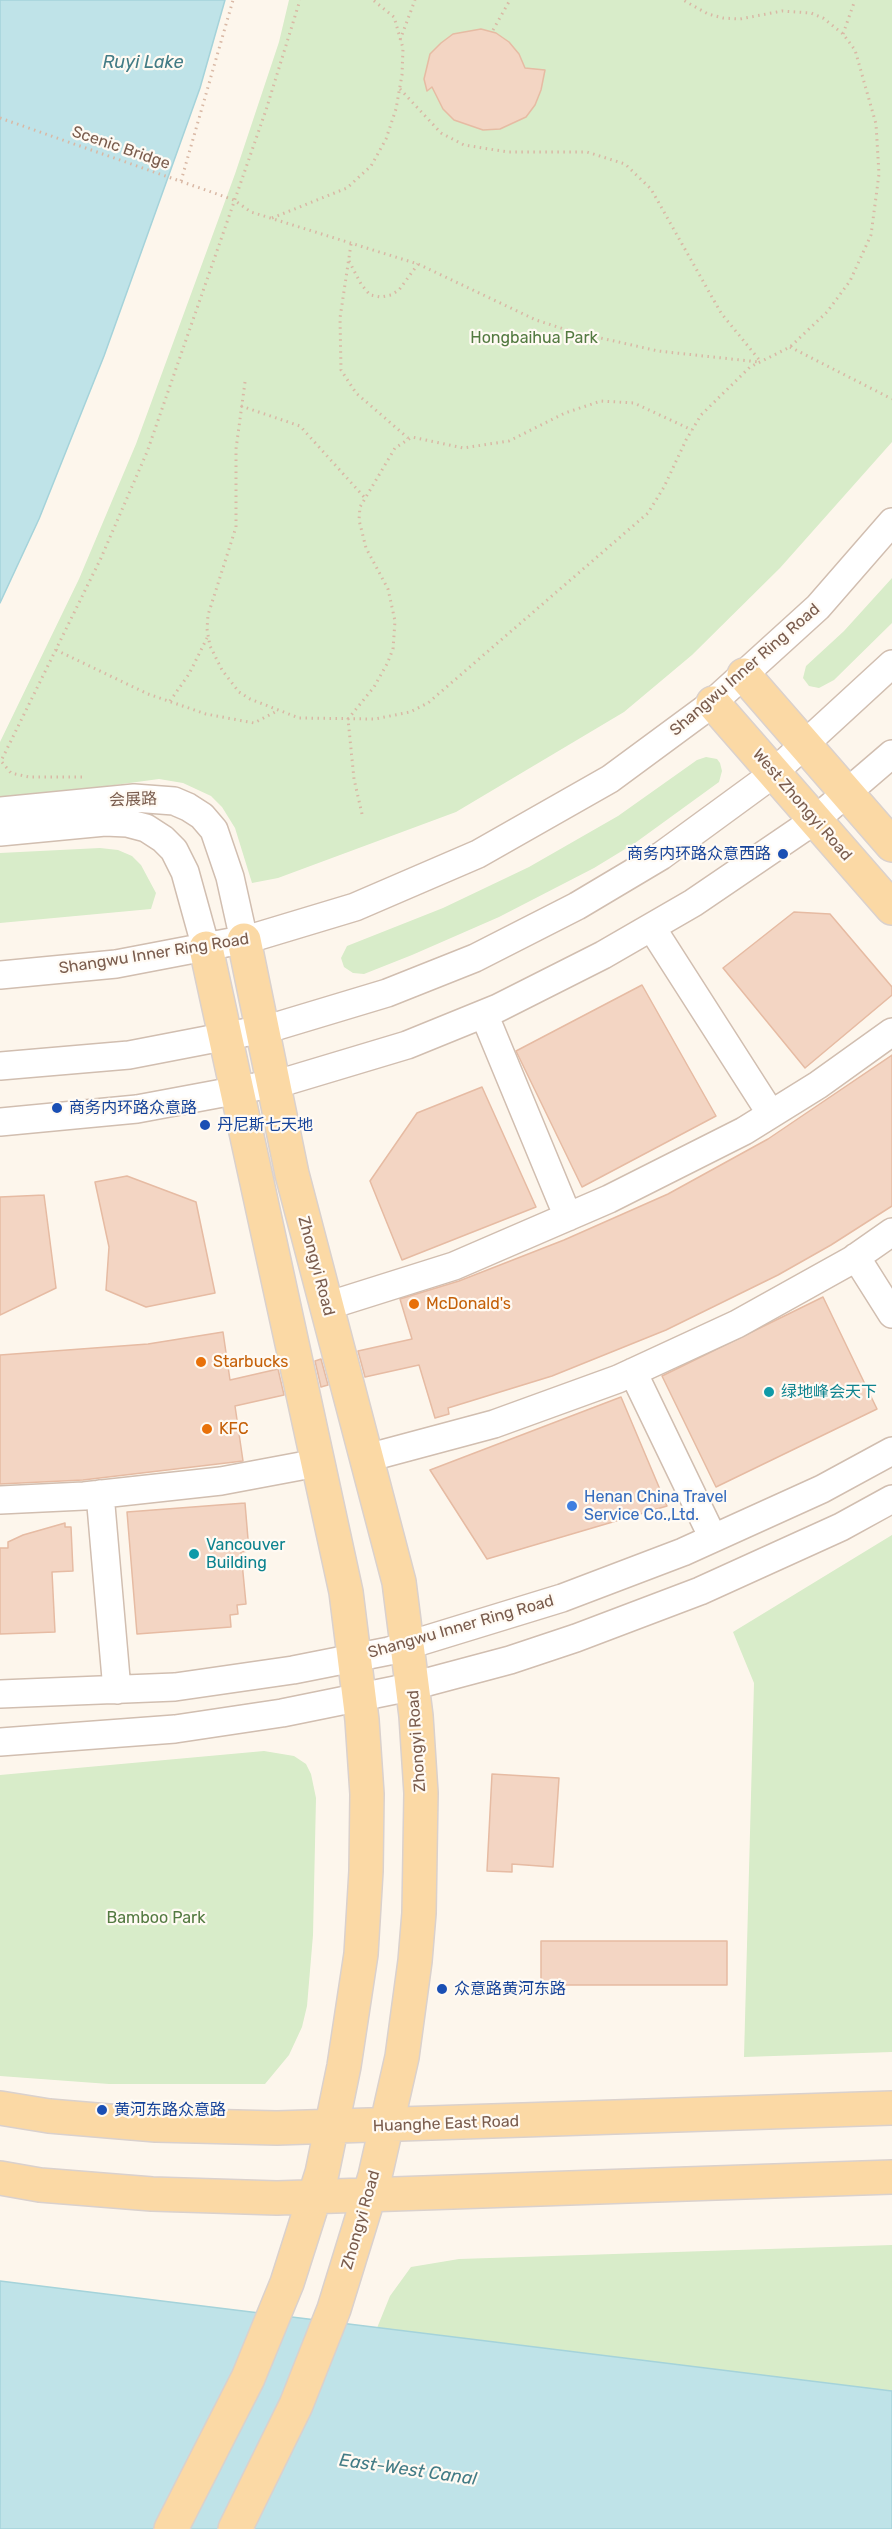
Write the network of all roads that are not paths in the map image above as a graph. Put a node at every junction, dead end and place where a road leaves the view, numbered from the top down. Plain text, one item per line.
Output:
1 (892, 522) edge
2 (892, 664) edge
3 (744, 675) junction
4 (713, 703) junction
5 (805, 745) junction
6 (892, 754) edge
7 (774, 772) junction
8 (847, 793) junction
9 (0, 811) edge
10 (815, 820) junction
11 (0, 832) edge
12 (892, 845) edge
13 (892, 908) edge
14 (652, 928) junction
15 (244, 940) junction
16 (206, 948) junction
17 (0, 975) edge
18 (484, 1014) junction
19 (262, 1030) junction
20 (892, 1032) edge
21 (225, 1037) junction
22 (0, 1066) edge
23 (274, 1084) junction
24 (237, 1091) junction
25 (771, 1114) junction
26 (0, 1122) edge
27 (568, 1217) junction
28 (892, 1232) edge
29 (856, 1257) junction
30 (327, 1306) junction
31 (892, 1314) edge
32 (633, 1372) junction
33 (892, 1451) edge
34 (367, 1458) junction
35 (317, 1463) junction
36 (100, 1494) junction
37 (892, 1499) edge
38 (0, 1500) edge
39 (713, 1538) junction
40 (408, 1646) junction
41 (355, 1658) junction
42 (412, 1685) junction
43 (117, 1690) junction
44 (0, 1694) edge
45 (359, 1697) junction
46 (0, 1742) edge
47 (0, 2108) edge
48 (892, 2108) edge
49 (386, 2125) junction
50 (333, 2127) junction
51 (892, 2177) edge
52 (0, 2178) edge
53 (370, 2195) junction
54 (314, 2196) junction
55 (171, 2529) edge
56 (235, 2529) edge

1 - 3 street, Shangwu Inner Ring Road
2 - 5 street
3 - 4 street, Shangwu Inner Ring Road
3 - 5 main road
4 - 7 main road, West Zhongyi Road
4 - 15 street, Shangwu Inner Ring Road
5 - 7 street
5 - 8 main road
6 - 8 street
7 - 10 main road, West Zhongyi Road
7 - 19 street
8 - 10 street
8 - 12 main road
9 - 15 street, 会展路
10 - 13 main road, West Zhongyi Road
10 - 14 street
11 - 16 street, 会展路
14 - 18 street
14 - 25 street
15 - 16 street, Shangwu Inner Ring Road
15 - 19 main road, Zhongyi Road
16 - 17 street, Shangwu Inner Ring Road
16 - 21 main road
18 - 23 street
18 - 27 street
19 - 21 street
19 - 23 main road, Zhongyi Road
20 - 25 street
21 - 22 street
21 - 24 main road
23 - 24 street
23 - 30 main road, Zhongyi Road
24 - 26 street
24 - 35 main road
25 - 27 street
27 - 30 street
28 - 29 street
29 - 31 street
29 - 32 street
30 - 34 main road, Zhongyi Road
32 - 34 street
32 - 39 street
33 - 39 street, Shangwu Inner Ring Road
34 - 40 main road, Zhongyi Road
35 - 36 street
35 - 41 main road
36 - 38 street
36 - 43 street
37 - 42 street
39 - 40 street, Shangwu Inner Ring Road
40 - 41 street, Shangwu Inner Ring Road
40 - 42 main road, Zhongyi Road
41 - 43 street, Shangwu Inner Ring Road
41 - 45 main road
42 - 45 street
42 - 49 main road, Zhongyi Road
43 - 44 street, Shangwu Inner Ring Road
45 - 46 street
45 - 50 main road
47 - 50 main road, Huanghe East Road
48 - 49 main road, Huanghe East Road
49 - 50 main road, Huanghe East Road
49 - 53 main road, Zhongyi Road
50 - 54 main road
51 - 53 main road
52 - 54 main road
53 - 54 main road
53 - 56 main road, Zhongyi Road
54 - 55 main road

